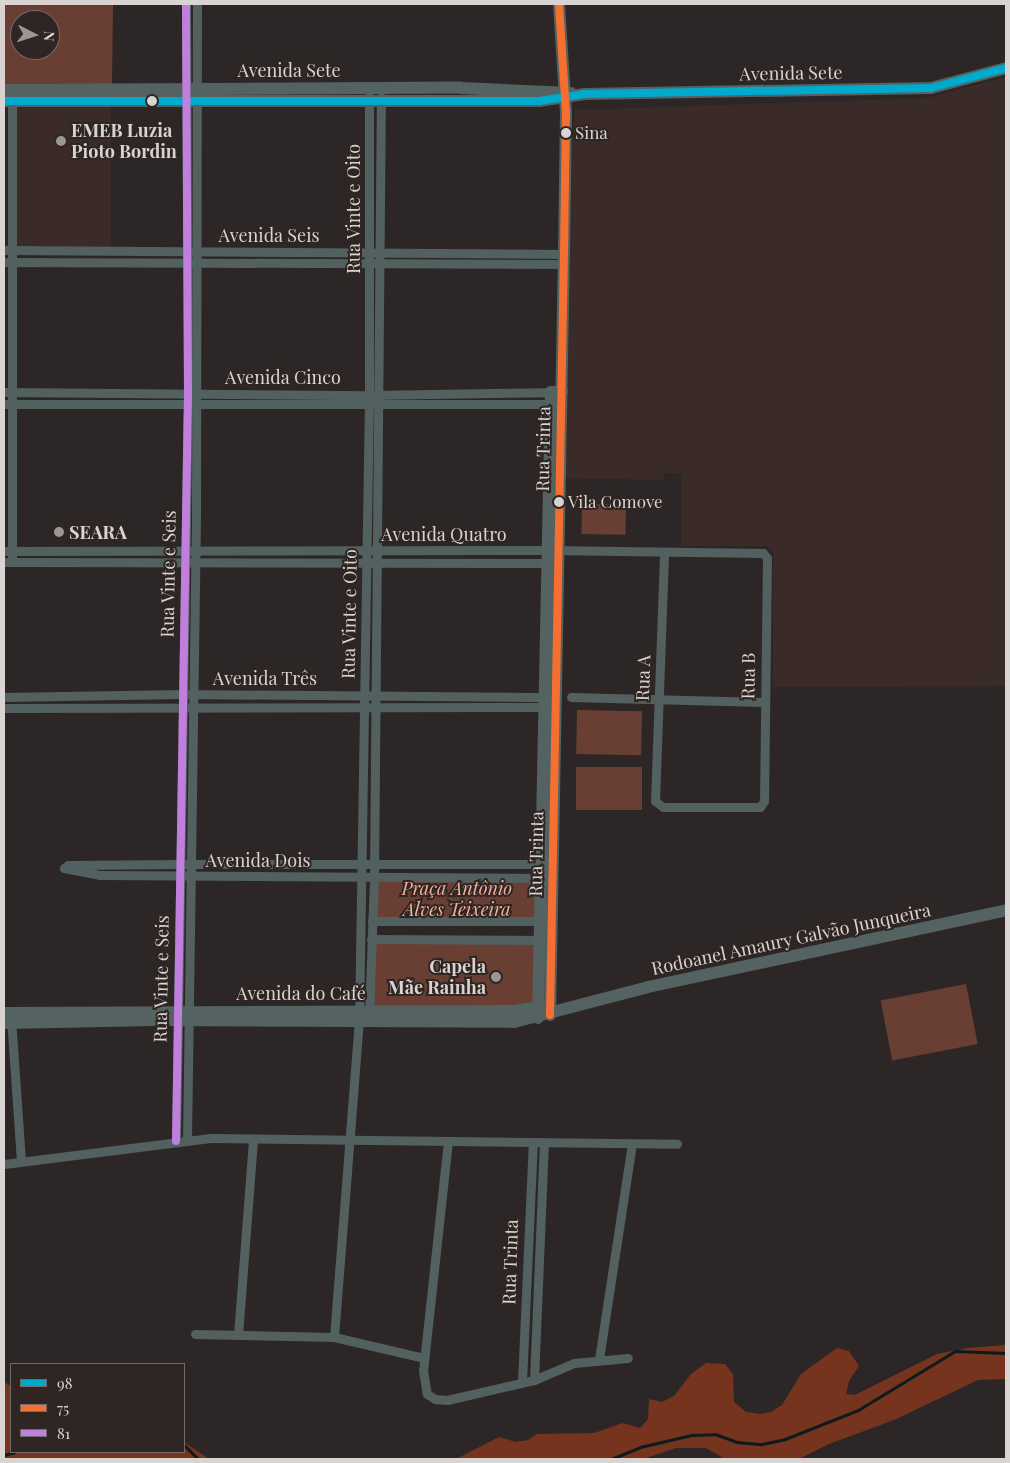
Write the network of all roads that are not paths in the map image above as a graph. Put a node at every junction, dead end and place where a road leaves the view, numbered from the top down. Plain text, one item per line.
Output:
1 (559, 4) edge
2 (196, 5) edge
3 (186, 6) edge
4 (1006, 68) edge
5 (191, 93) junction
6 (375, 93) junction
7 (8, 95) edge
8 (568, 95) junction
9 (8, 250) edge
10 (188, 251) junction
11 (369, 251) junction
12 (380, 251) junction
13 (197, 252) junction
14 (564, 259) junction
15 (369, 262) junction
16 (8, 263) edge
17 (188, 263) junction
18 (198, 263) junction
19 (380, 263) junction
20 (8, 392) edge
21 (556, 398) junction
22 (192, 399) junction
23 (369, 399) junction
24 (379, 399) junction
25 (8, 404) edge
26 (8, 551) edge
27 (184, 551) junction
28 (195, 551) junction
29 (367, 551) junction
30 (377, 551) junction
31 (664, 552) junction
32 (763, 553) joint
33 (553, 557) junction
34 (8, 562) edge
35 (184, 562) junction
36 (195, 562) junction
37 (366, 562) junction
38 (377, 562) junction
39 (182, 694) junction
40 (193, 694) junction
41 (364, 694) junction
42 (375, 694) junction
43 (4, 697) edge
44 (571, 697) dead end
45 (659, 699) junction
46 (550, 702) junction
47 (764, 702) junction
48 (193, 706) junction
49 (182, 707) junction
50 (364, 707) junction
51 (375, 707) junction
52 (4, 708) edge
53 (764, 801) joint
54 (362, 863) junction
55 (180, 864) junction
56 (192, 864) junction
57 (374, 864) junction
58 (548, 864) junction
59 (180, 876) junction
60 (192, 876) junction
61 (362, 876) junction
62 (374, 877) junction
63 (548, 878) junction
64 (1006, 910) edge
65 (372, 921) junction
66 (542, 921) junction
67 (371, 939) junction
68 (541, 940) junction
69 (584, 1004) joint
70 (544, 1012) junction
71 (182, 1016) junction
72 (364, 1016) junction
73 (7, 1018) edge
74 (187, 1139) junction
75 (253, 1139) junction
76 (350, 1140) junction
77 (176, 1141) junction
78 (448, 1141) junction
79 (533, 1142) junction
80 (544, 1142) junction
81 (632, 1144) junction
82 (677, 1144) dead end
83 (21, 1161) junction
84 (4, 1164) edge
85 (195, 1334) dead end
86 (238, 1335) junction
87 (334, 1337) junction
88 (424, 1358) junction
89 (628, 1358) dead end
90 (598, 1359) junction
91 (534, 1380) junction
92 (522, 1382) junction

1 - 8 street, Rua Trinta
2 - 3 street, Rua Vinte e Seis
2 - 5 street, Rua Vinte e Seis
3 - 5 street, Rua Vinte e Seis
4 - 8 street, Avenida Sete
5 - 6 street, Avenida Sete
5 - 7 street, Avenida Sete
5 - 10 street, Rua Vinte e Seis
5 - 13 street, Rua Vinte e Seis
6 - 8 street, Avenida Sete
6 - 11 street, Rua Vinte e Oito
6 - 12 street, Rua Vinte e Oito
7 - 9 street
8 - 14 street, Rua Trinta
9 - 10 street, Avenida Seis
9 - 16 street
10 - 13 street, Avenida Seis
10 - 17 street, Rua Vinte e Seis
11 - 12 street, Avenida Seis
11 - 13 street, Avenida Seis
11 - 15 street, Rua Vinte e Oito
12 - 14 street, Avenida Seis
12 - 19 street, Rua Vinte e Oito
13 - 18 street, Rua Vinte e Seis
14 - 19 street, Avenida Seis
14 - 21 street, Rua Trinta
15 - 18 street, Avenida Seis
15 - 19 street, Avenida Seis
15 - 23 street, Rua Vinte e Oito
16 - 17 street, Avenida Seis
16 - 20 street
17 - 18 street, Avenida Seis
17 - 22 street, Rua Vinte e Seis
18 - 22 street, Rua Vinte e Seis
19 - 24 street, Rua Vinte e Oito
20 - 22 street, Avenida Cinco
20 - 25 street
21 - 24 street, Avenida Cinco
21 - 33 street, Rua Trinta
22 - 23 street, Avenida Cinco
22 - 25 street, Avenida Cinco
22 - 27 street, Rua Vinte e Seis
22 - 28 street, Rua Vinte e Seis
23 - 24 street, Avenida Cinco
23 - 29 street, Rua Vinte e Oito
24 - 30 street, Rua Vinte e Oito
25 - 26 street
26 - 27 street, Avenida Quatro
26 - 34 street
27 - 28 street, Avenida Quatro
27 - 35 street, Rua Vinte e Seis
28 - 29 street, Avenida Quatro
28 - 36 street, Rua Vinte e Seis
29 - 30 street, Avenida Quatro
29 - 37 street, Rua Vinte e Oito
30 - 33 street, Avenida Quatro
30 - 38 street, Rua Vinte e Oito
31 - 32 street, Avenida Quatro
31 - 33 street, Avenida Quatro
31 - 45 street, Rua A
32 - 47 street, Rua B
33 - 38 street, Avenida Quatro
33 - 46 street, Rua Trinta
34 - 35 street, Avenida Quatro
35 - 36 street, Avenida Quatro
35 - 39 street, Rua Vinte e Seis
36 - 37 street, Avenida Quatro
36 - 40 street, Rua Vinte e Seis
37 - 38 street, Avenida Quatro
37 - 41 street, Rua Vinte e Oito
38 - 42 street, Rua Vinte e Oito
39 - 40 street, Avenida Três
39 - 43 street, Avenida Três
39 - 49 street, Rua Vinte e Seis
40 - 41 street, Avenida Três
40 - 48 street, Rua Vinte e Seis
41 - 42 street, Avenida Três
41 - 50 street, Rua Vinte e Oito
42 - 46 street, Avenida Três
42 - 51 street, Rua Vinte e Oito
44 - 45 street
45 - 47 street
45 - 53 street, Rua A
46 - 51 street, Avenida Três
46 - 58 street, Rua Trinta
47 - 53 street, Rua B
48 - 49 street, Avenida Três
48 - 50 street, Avenida Três
48 - 56 street, Rua Vinte e Seis
49 - 52 street, Avenida Três
49 - 55 street, Rua Vinte e Seis
50 - 51 street, Avenida Três
50 - 54 street, Rua Vinte e Oito
51 - 57 street, Rua Vinte e Oito
54 - 56 street, Avenida Dois
54 - 57 street, Avenida Dois
54 - 61 street, Rua Vinte e Oito
55 - 56 street, Avenida Dois
55 - 59 street, Rua Vinte e Seis
55 - 59 street, Avenida Dois
56 - 60 street, Rua Vinte e Seis
57 - 58 street, Avenida Dois
57 - 62 street, Rua Vinte e Oito
58 - 63 street, Rua Trinta
59 - 60 street, Avenida Dois
59 - 71 street, Rua Vinte e Seis
60 - 61 street, Avenida Dois
60 - 71 street, Rua Vinte e Seis
61 - 62 street, Avenida Dois
61 - 72 street, Rua Vinte e Oito
62 - 63 street, Avenida Dois
62 - 65 street, Rua Vinte e Oito
63 - 66 street, Rua Trinta
63 - 70 street, Rua Trinta
64 - 69 street, Rodoanel Amaury Galvão Junqueira
65 - 66 street
65 - 67 street, Rua Vinte e Oito
66 - 68 street, Rua Trinta
67 - 68 street
67 - 72 street, Rua Vinte e Oito
68 - 70 street, Rua Trinta
69 - 70 street, Avenida do Café
70 - 72 street, Avenida do Café
71 - 72 street, Avenida do Café
71 - 73 street, Avenida do Café
71 - 74 street, Rua Vinte e Seis
71 - 77 street, Rua Vinte e Seis
72 - 76 street, Rua Vinte e Oito
73 - 83 street
74 - 75 street
74 - 77 street
75 - 76 street
75 - 86 street
76 - 78 street
76 - 87 street, Rua Vinte e Oito
77 - 83 street
78 - 79 street
78 - 88 street
79 - 80 street
79 - 92 street, Rua Trinta
80 - 81 street
80 - 91 street, Rua Trinta
81 - 82 street
81 - 90 street
83 - 84 street
85 - 86 street
86 - 87 street
87 - 88 street
88 - 92 street
89 - 90 street
90 - 91 street
91 - 92 street

